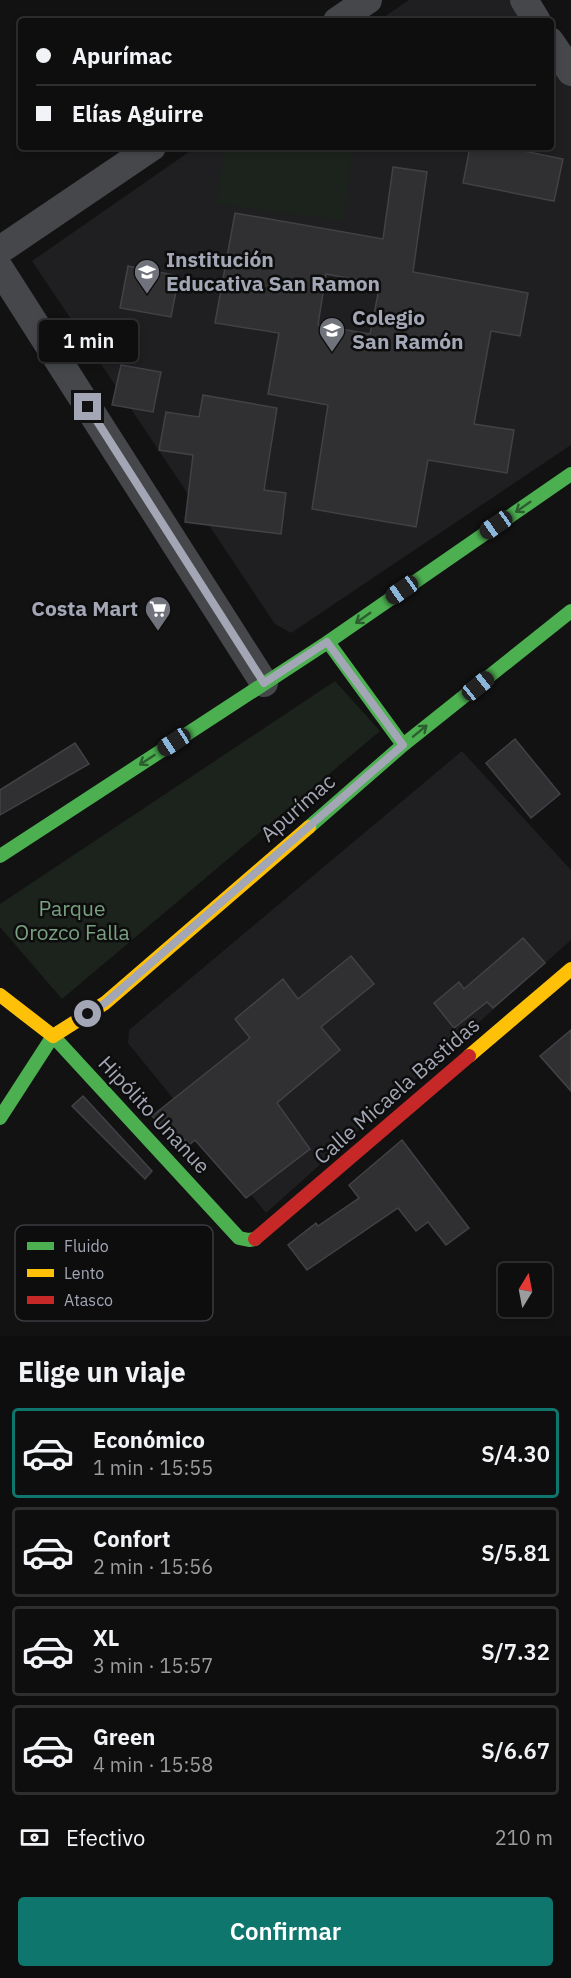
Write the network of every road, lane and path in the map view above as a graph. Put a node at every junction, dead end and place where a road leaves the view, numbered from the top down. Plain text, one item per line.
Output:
1 (368, 0) edge
2 (524, 0) edge
3 (341, 18) edge
4 (535, 18) edge
5 (554, 47) edge
6 (571, 72) edge
7 (148, 150) edge
8 (0, 250) edge
9 (0, 269) edge
10 (571, 474) edge
11 (571, 611) edge
12 (327, 642) junction
13 (264, 683) junction
14 (403, 745) junction
15 (0, 856) edge
16 (571, 969) edge
17 (0, 995) edge
18 (53, 1036) junction
19 (0, 1118) edge
20 (249, 1240) joint

1 - 3 street
2 - 4 street
5 - 6 street
7 - 8 street
9 - 13 street
10 -> 12 main road
14 -> 11 main road, Apurímac
12 - 13 main road
12 - 14 main road
13 -> 15 main road
14 - 18 main road, Apurímac
16 - 20 main road, Calle Micaela Bastidas
17 - 18 main road, Hipólito Unanue
18 - 19 main road
18 - 20 main road, Hipólito Unanue

